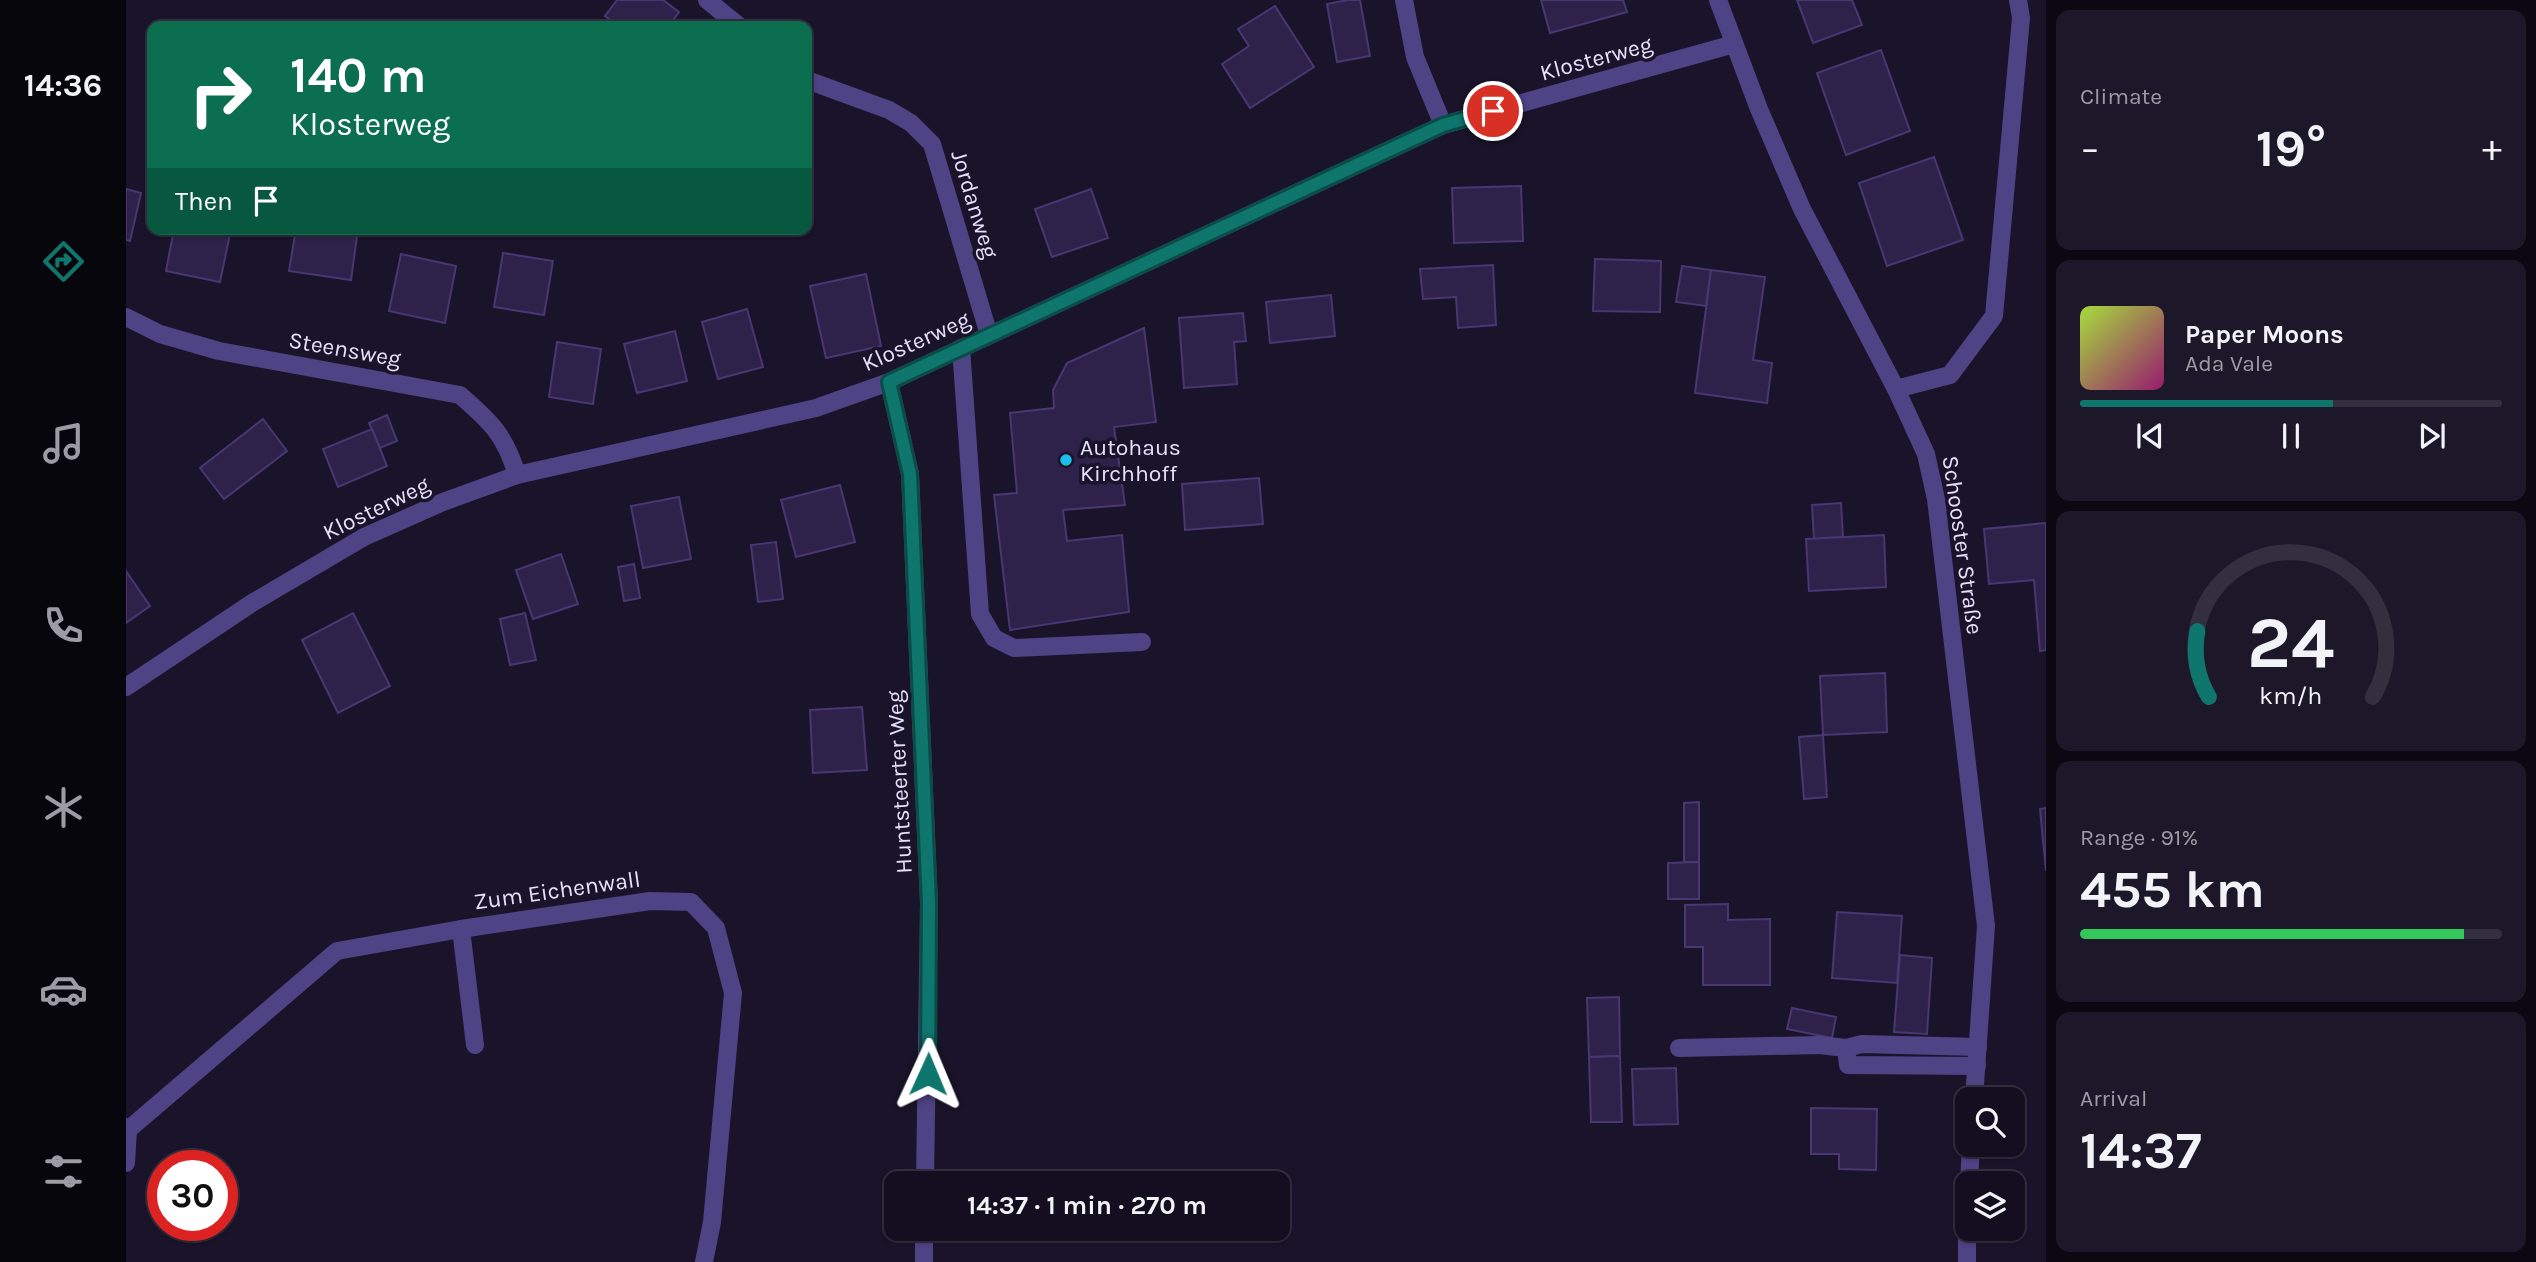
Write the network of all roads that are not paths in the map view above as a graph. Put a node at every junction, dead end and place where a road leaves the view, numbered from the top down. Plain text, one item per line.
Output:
1 (707, 0) edge
2 (1404, 0) edge
3 (1718, 0) edge
4 (2018, 0) edge
5 (733, 21) edge
6 (1734, 44) junction
7 (812, 82) edge
8 (1443, 125) junction
9 (126, 317) edge
10 (989, 335) junction
11 (961, 348) junction
12 (889, 382) junction
13 (1896, 389) junction
14 (517, 475) junction
15 (1142, 642) dead end
16 (126, 687) edge
17 (461, 929) junction
18 (475, 1045) dead end
19 (1978, 1047) junction
20 (1679, 1048) dead end
21 (1846, 1048) junction
22 (1977, 1066) junction
23 (1975, 1087) edge
24 (127, 1128) edge
25 (126, 1163) edge
26 (925, 1171) edge
27 (924, 1241) edge
28 (1967, 1241) edge
29 (704, 1262) edge
30 (924, 1262) edge
31 (1967, 1262) edge

1 - 5 street
2 - 8 street
3 - 6 street, Schooster Straße
4 - 13 street
6 - 8 street, Klosterweg
6 - 13 street, Schooster Straße
7 - 10 street, Jordanweg
8 - 10 street, Klosterweg
9 - 14 street, Steensweg
10 - 11 street, Klosterweg
11 - 12 street, Klosterweg
11 - 15 street
12 - 14 street, Klosterweg
12 - 26 street, Huntsteerter Weg
13 - 19 street, Schooster Straße
14 - 16 street, Klosterweg
17 - 18 street
17 - 24 street, Zum Eichenwall
17 - 29 street, Zum Eichenwall
19 - 21 street
19 - 22 street, Schooster Straße
20 - 21 street
21 - 22 street
22 - 23 street, Schooster Straße
24 - 25 street
27 - 30 street
28 - 31 street

